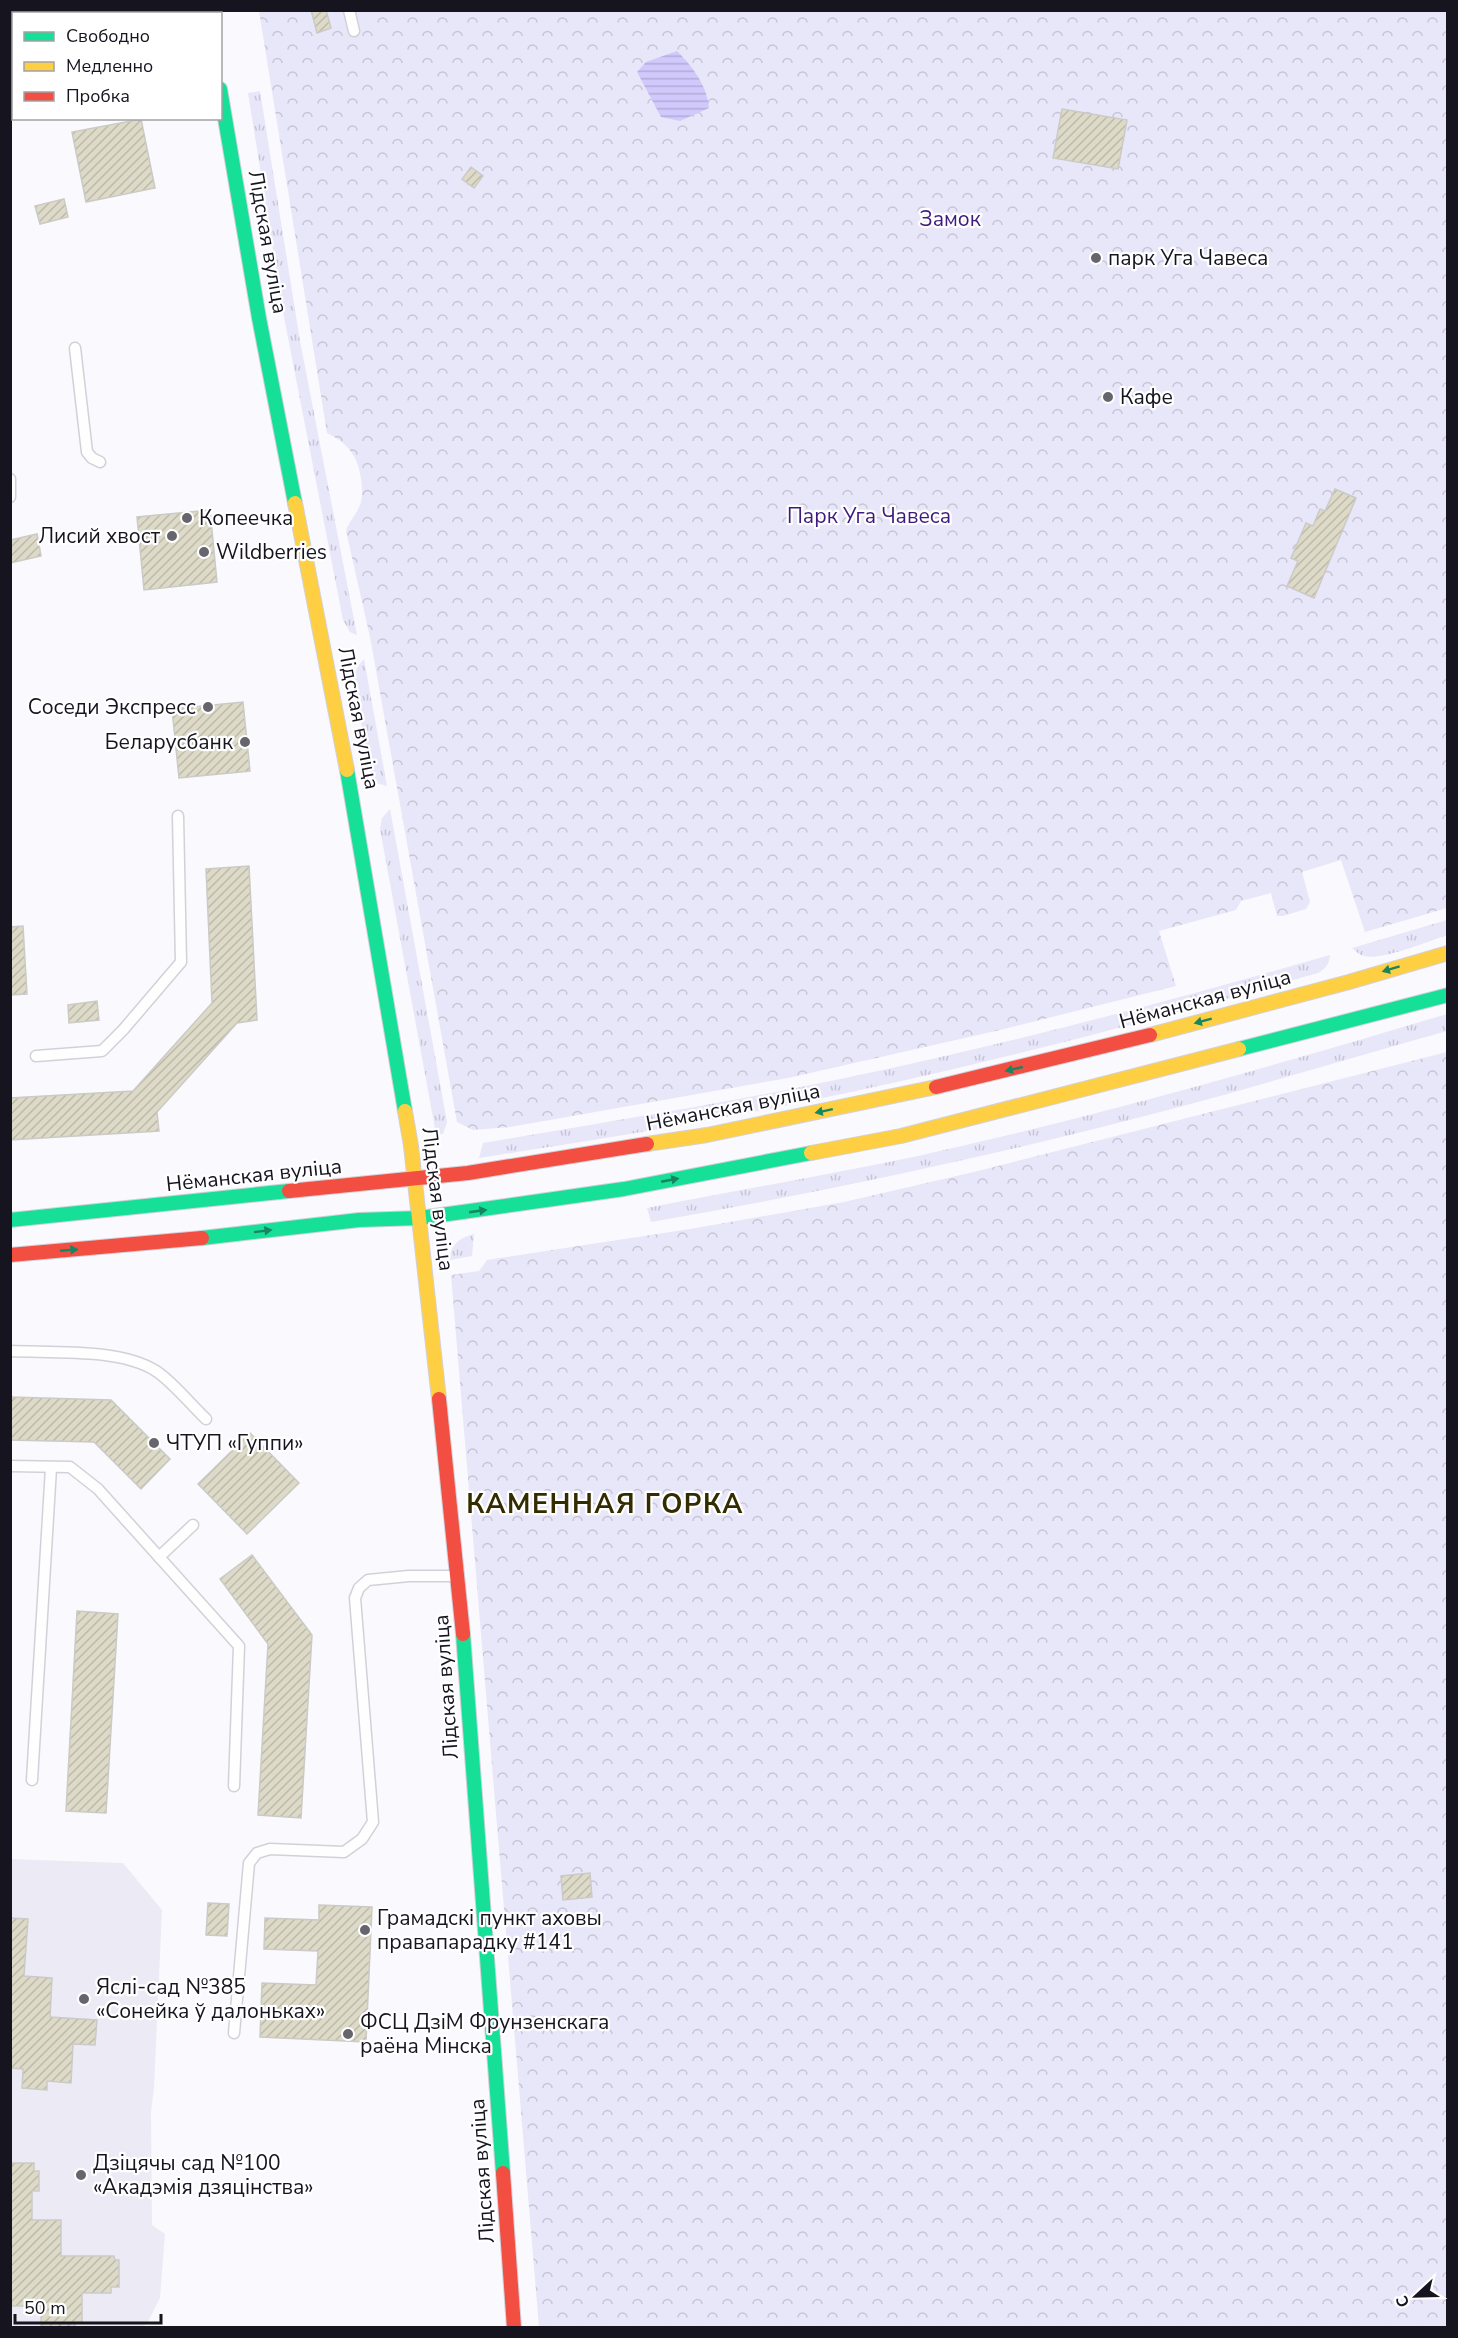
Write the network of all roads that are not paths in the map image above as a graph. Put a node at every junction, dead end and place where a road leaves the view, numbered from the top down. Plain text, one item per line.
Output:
1 (349, 10) edge
2 (354, 31) dead end
3 (222, 101) edge
4 (75, 348) dead end
5 (100, 462) dead end
6 (10, 479) edge
7 (10, 497) edge
8 (178, 816) dead end
9 (1448, 952) edge
10 (1448, 995) edge
11 (36, 1056) dead end
12 (414, 1178) junction
13 (420, 1218) junction
14 (10, 1220) edge
15 (10, 1255) edge
16 (10, 1351) edge
17 (206, 1419) dead end
18 (10, 1466) edge
19 (51, 1468) junction
20 (194, 1525) dead end
21 (159, 1557) junction
22 (459, 1576) junction
23 (32, 1780) dead end
24 (234, 1786) dead end
25 (234, 2033) dead end
26 (514, 2328) edge

1 - 2 lane
3 - 12 main road, Лідская вуліца
4 - 5 lane
6 - 7 lane
8 - 11 lane
9 -> 12 main road, Нёманская вуліца
13 -> 10 main road
12 - 13 main road, Лідская вуліца
12 - 14 main road, Нёманская вуліца
15 -> 13 main road
13 - 22 main road, Лідская вуліца
16 - 17 lane
18 - 19 lane
19 - 21 lane
19 - 23 lane
20 - 21 lane
21 - 24 lane
22 - 25 lane
22 - 26 main road, Лідская вуліца

